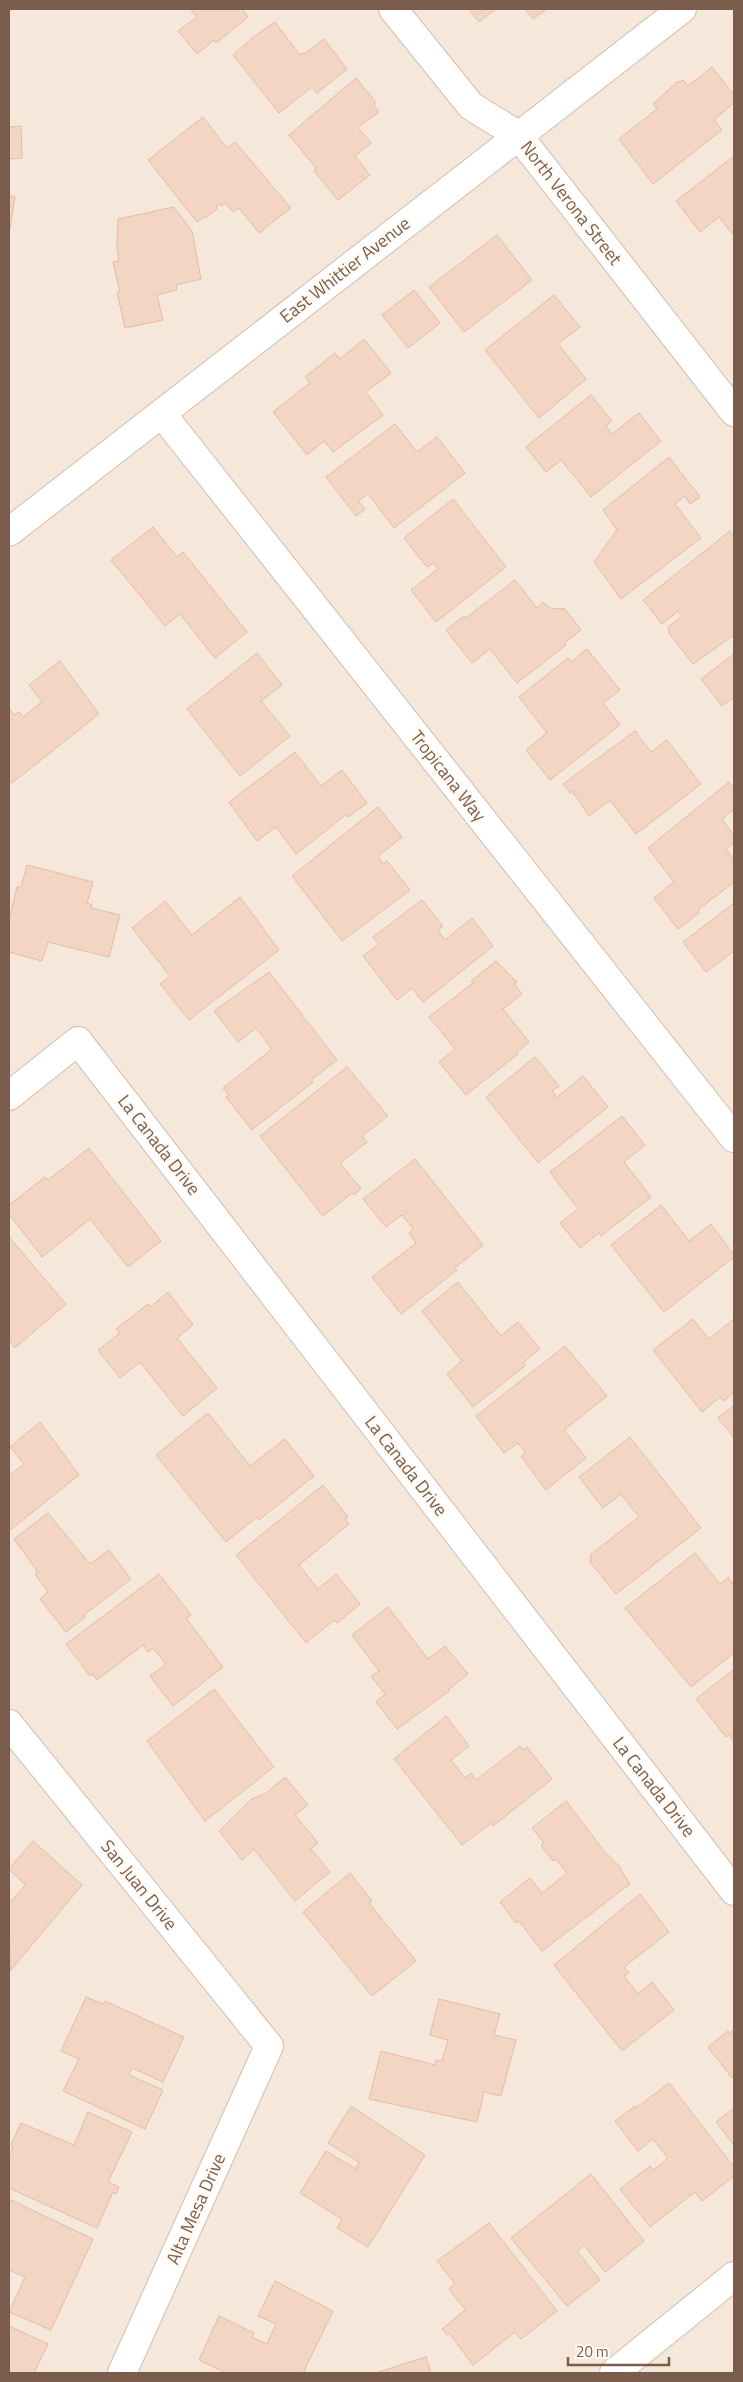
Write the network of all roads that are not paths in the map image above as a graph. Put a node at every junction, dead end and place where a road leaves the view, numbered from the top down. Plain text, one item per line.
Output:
1 (393, 9) edge
2 (682, 9) edge
3 (518, 135) junction
4 (734, 412) edge
5 (162, 414) junction
6 (9, 532) edge
7 (9, 1096) edge
8 (734, 1138) edge
9 (9, 1724) edge
10 (734, 1891) edge
11 (269, 2046) joint
12 (734, 2276) edge
13 (122, 2373) edge
14 (614, 2373) edge

1 - 3 street, North Verona Street
2 - 3 street, East Whittier Avenue
3 - 4 street, North Verona Street
3 - 5 street, East Whittier Avenue
5 - 6 street, East Whittier Avenue
5 - 8 street, Tropicana Way
7 - 10 street, La Canada Drive
9 - 11 street, San Juan Drive
11 - 13 street, Alta Mesa Drive
12 - 14 street

